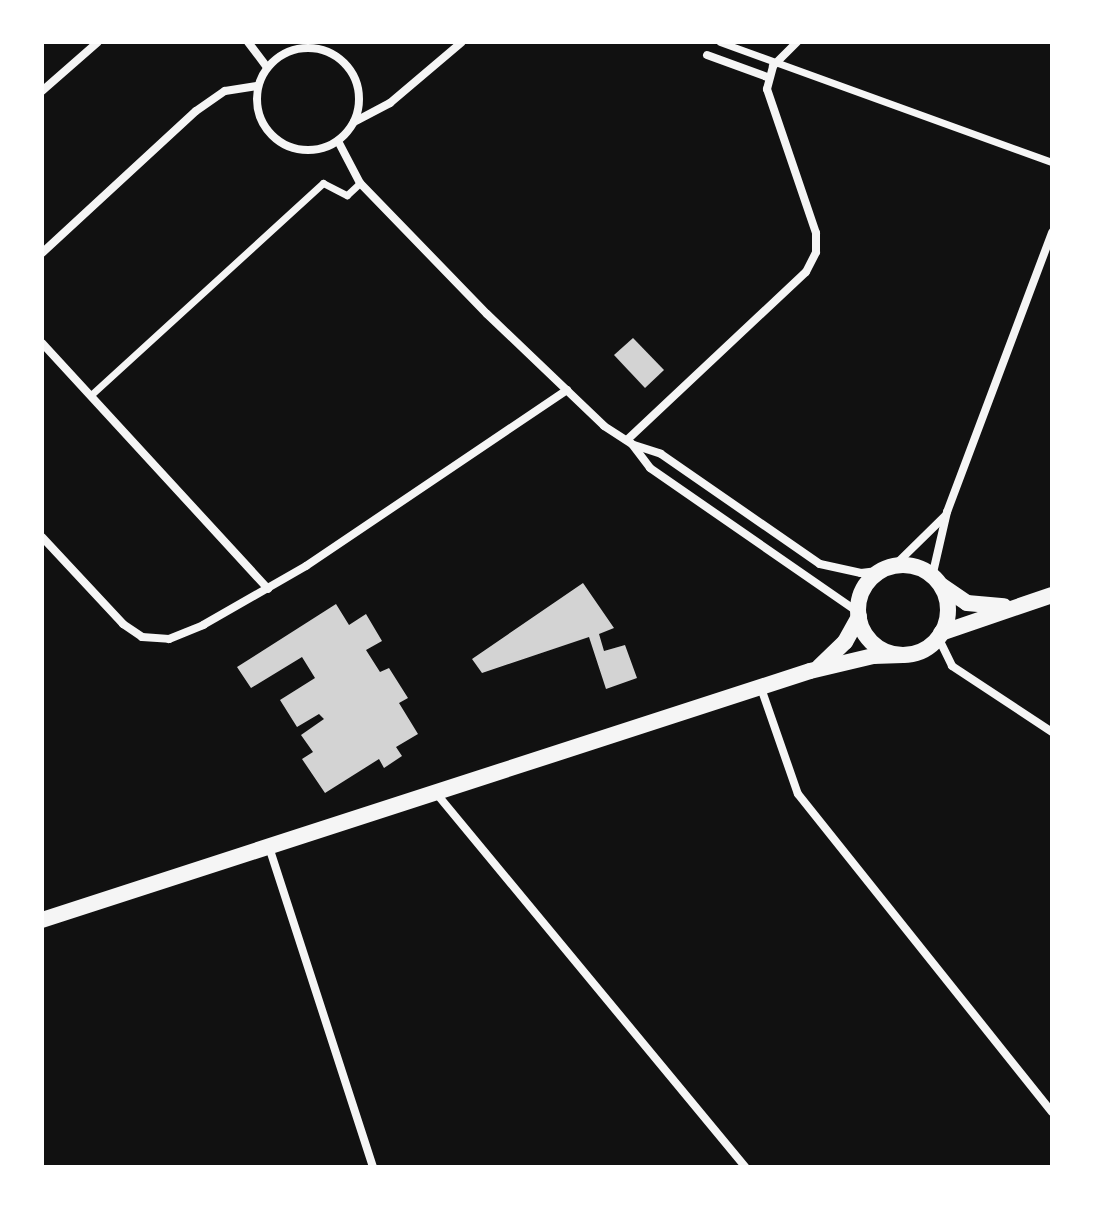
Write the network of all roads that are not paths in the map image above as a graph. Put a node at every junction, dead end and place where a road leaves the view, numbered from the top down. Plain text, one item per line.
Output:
1 (98, 42) edge
2 (248, 42) edge
3 (462, 42) edge
4 (720, 42) edge
5 (797, 42) edge
6 (707, 55) dead end
7 (779, 60) junction
8 (267, 67) junction
9 (767, 77) junction
10 (257, 86) junction
11 (42, 91) edge
12 (354, 122) junction
13 (338, 141) junction
14 (1052, 162) edge
15 (360, 183) junction
16 (1052, 232) edge
17 (42, 253) edge
18 (42, 343) edge
19 (567, 390) junction
20 (92, 394) junction
21 (629, 442) junction
22 (947, 512) junction
23 (42, 537) edge
24 (888, 568) junction
25 (934, 578) junction
26 (268, 589) junction
27 (1052, 595) edge
28 (1018, 604) junction
29 (858, 614) junction
30 (940, 635) junction
31 (903, 655) junction
32 (810, 671) junction
33 (761, 688) junction
34 (1052, 732) edge
35 (435, 792) junction
36 (269, 847) junction
37 (42, 920) edge
38 (1052, 1112) edge
39 (373, 1167) edge
40 (745, 1167) edge

1 - 11 street
2 - 8 street
3 - 12 street
4 - 7 street
5 - 7 street
6 - 9 street
7 - 9 street
7 - 14 street
8 - 10 street
8 - 12 street
9 - 21 street
10 - 13 street
10 - 17 street
12 - 13 street
13 - 15 street
15 - 19 street
15 - 20 street
16 - 22 street
18 - 20 street
19 - 21 street
19 - 26 street
20 - 26 street
21 - 24 street
21 - 29 street
22 - 24 street
22 - 25 street
23 - 26 street
24 - 25 main road
24 - 29 main road
25 - 28 main road
25 - 30 main road
27 - 28 main road
28 - 30 main road
29 - 31 main road
29 - 32 main road
30 - 31 main road
30 - 34 street
31 - 32 main road
32 - 33 main road
33 - 35 main road
33 - 38 street
35 - 36 main road
35 - 40 street
36 - 37 main road
36 - 39 street

